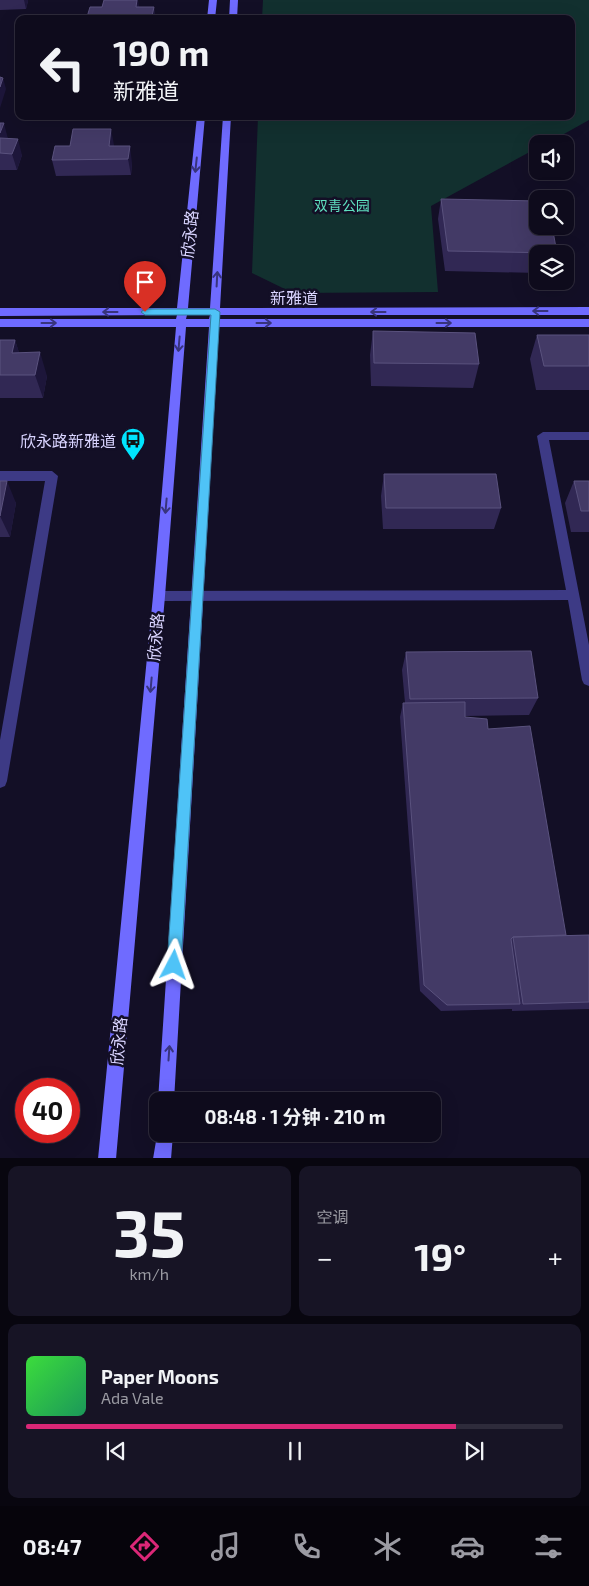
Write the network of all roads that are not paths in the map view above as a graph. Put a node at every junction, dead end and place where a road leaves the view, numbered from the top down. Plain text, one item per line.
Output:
1 (213, 0) edge
2 (234, 0) edge
3 (211, 15) edge
4 (233, 15) edge
5 (201, 120) edge
6 (227, 120) edge
7 (589, 311) edge
8 (0, 312) edge
9 (215, 317) junction
10 (181, 318) junction
11 (0, 323) edge
12 (589, 323) edge
13 (589, 436) edge
14 (0, 476) edge
15 (572, 595) junction
16 (159, 596) junction
17 (198, 596) junction
18 (589, 680) edge
19 (0, 781) edge
20 (167, 1092) edge
21 (163, 1142) edge
22 (107, 1158) edge
23 (162, 1158) edge

1 - 3 street
2 - 4 street
5 -> 10 street, 欣永路
9 -> 6 street, 欣永路
7 -> 9 street, 新雅道
10 -> 8 street, 新雅道
9 - 10 street, 新雅道
9 -> 12 street, 新雅道
9 - 17 street, 欣永路
11 -> 10 street, 新雅道
10 -> 16 street, 欣永路
13 - 15 lane
14 - 19 lane
15 - 17 lane
15 - 18 lane
16 - 17 lane
16 -> 22 street, 欣永路
20 -> 17 street, 欣永路
21 - 23 street

